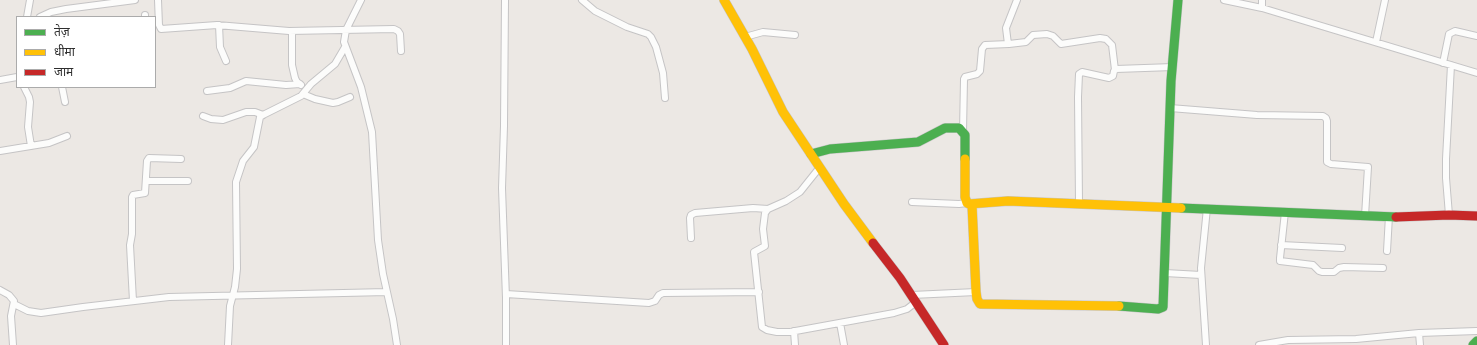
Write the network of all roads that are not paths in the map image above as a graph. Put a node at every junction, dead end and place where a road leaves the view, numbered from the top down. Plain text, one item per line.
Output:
1 (30, 0) edge
2 (135, 0) edge
3 (158, 0) edge
4 (361, 0) edge
5 (505, 0) edge
6 (582, 0) edge
7 (724, 0) edge
8 (1017, 0) edge
9 (1178, 0) edge
10 (1224, 0) edge
11 (1262, 0) edge
12 (1385, 0) edge
13 (1262, 8) junction
14 (27, 16) edge
15 (42, 16) edge
16 (219, 25) junction
17 (158, 29) edge
18 (346, 30) junction
19 (292, 31) junction
20 (795, 35) dead end
21 (1477, 36) edge
22 (745, 37) junction
23 (1376, 42) junction
24 (1008, 44) junction
25 (345, 47) junction
26 (401, 51) dead end
27 (226, 61) dead end
28 (1443, 63) junction
29 (1451, 65) junction
30 (1173, 67) junction
31 (1115, 70) junction
32 (1477, 73) edge
33 (16, 77) edge
34 (0, 80) edge
35 (300, 84) junction
36 (308, 87) junction
37 (24, 88) edge
38 (62, 88) edge
39 (207, 90) dead end
40 (303, 94) junction
41 (350, 97) dead end
42 (665, 98) dead end
43 (65, 102) dead end
44 (1170, 108) junction
45 (262, 115) junction
46 (203, 116) dead end
47 (963, 132) junction
48 (67, 136) dead end
49 (31, 146) junction
50 (0, 151) edge
51 (811, 154) junction
52 (181, 159) dead end
53 (820, 167) junction
54 (188, 181) dead end
55 (146, 182) junction
56 (912, 202) dead end
57 (1079, 203) junction
58 (969, 204) junction
59 (1166, 206) junction
60 (1207, 208) junction
61 (768, 209) junction
62 (1285, 212) junction
63 (1450, 215) junction
64 (1365, 216) junction
65 (1389, 216) junction
66 (1477, 216) edge
67 (691, 238) dead end
68 (1281, 245) junction
69 (1342, 248) dead end
70 (1387, 251) dead end
71 (1383, 268) dead end
72 (1165, 273) junction
73 (1201, 275) junction
74 (0, 290) edge
75 (387, 292) junction
76 (759, 292) junction
77 (976, 292) junction
78 (506, 294) junction
79 (232, 295) junction
80 (914, 298) junction
81 (133, 301) junction
82 (14, 304) junction
83 (840, 323) junction
84 (794, 331) junction
85 (1477, 331) edge
86 (1419, 333) junction
87 (1477, 341) edge
88 (1310, 342) edge
89 (1268, 344) edge
90 (13, 345) edge
91 (228, 345) edge
92 (397, 345) edge
93 (506, 345) edge
94 (795, 345) edge
95 (844, 345) edge
96 (944, 345) edge
97 (1206, 345) edge
98 (1259, 345) edge
99 (1420, 345) edge
100 (1473, 345) edge

1 - 14 street
2 - 15 street
3 - 17 street
4 - 18 street
5 - 78 street
6 - 42 street
7 - 22 street
8 - 24 street
9 - 30 street
10 - 13 street
11 - 13 street
12 - 23 street
13 - 23 street
16 - 17 street
16 - 19 street
16 - 27 street
18 - 19 street
18 - 25 street
18 - 26 street
19 - 35 street
20 - 22 street
21 - 28 street
22 - 51 street
23 - 28 street
24 - 31 street
24 - 47 street
25 - 36 street
25 - 75 street
28 - 29 street
29 - 32 street
29 - 63 street
30 - 31 street
30 - 44 street
31 - 57 street
33 - 34 street
35 - 36 street
35 - 39 street
36 - 40 street
37 - 49 street
38 - 43 street
40 - 41 street
40 - 45 street
44 - 59 street
44 - 64 street
45 - 46 street
45 - 79 street
47 - 51 street
47 - 58 street
48 - 49 street
49 - 50 street
51 - 53 street
52 - 55 street
53 - 61 street
53 - 80 street
54 - 55 street
55 - 81 street
56 - 58 street
57 - 58 street
57 - 59 street
58 - 77 street
59 - 60 street
59 - 72 street
60 - 62 street
60 - 73 street
61 - 67 street
61 - 76 street
62 - 64 street
62 - 68 street
63 - 65 street
63 - 66 street
64 - 65 street
65 - 70 street
68 - 69 street
68 - 71 street
72 - 73 street
72 - 77 street
73 - 97 street
74 - 82 street
75 - 79 street
75 - 92 street
76 - 78 street
76 - 84 street
77 - 80 street
78 - 93 street
79 - 81 street
79 - 91 street
80 - 83 street
80 - 96 street
81 - 82 street
82 - 90 street
83 - 84 street
83 - 95 street
84 - 94 street
85 - 86 street
86 - 88 street
86 - 99 street
87 - 100 street
88 - 89 street
89 - 98 street

